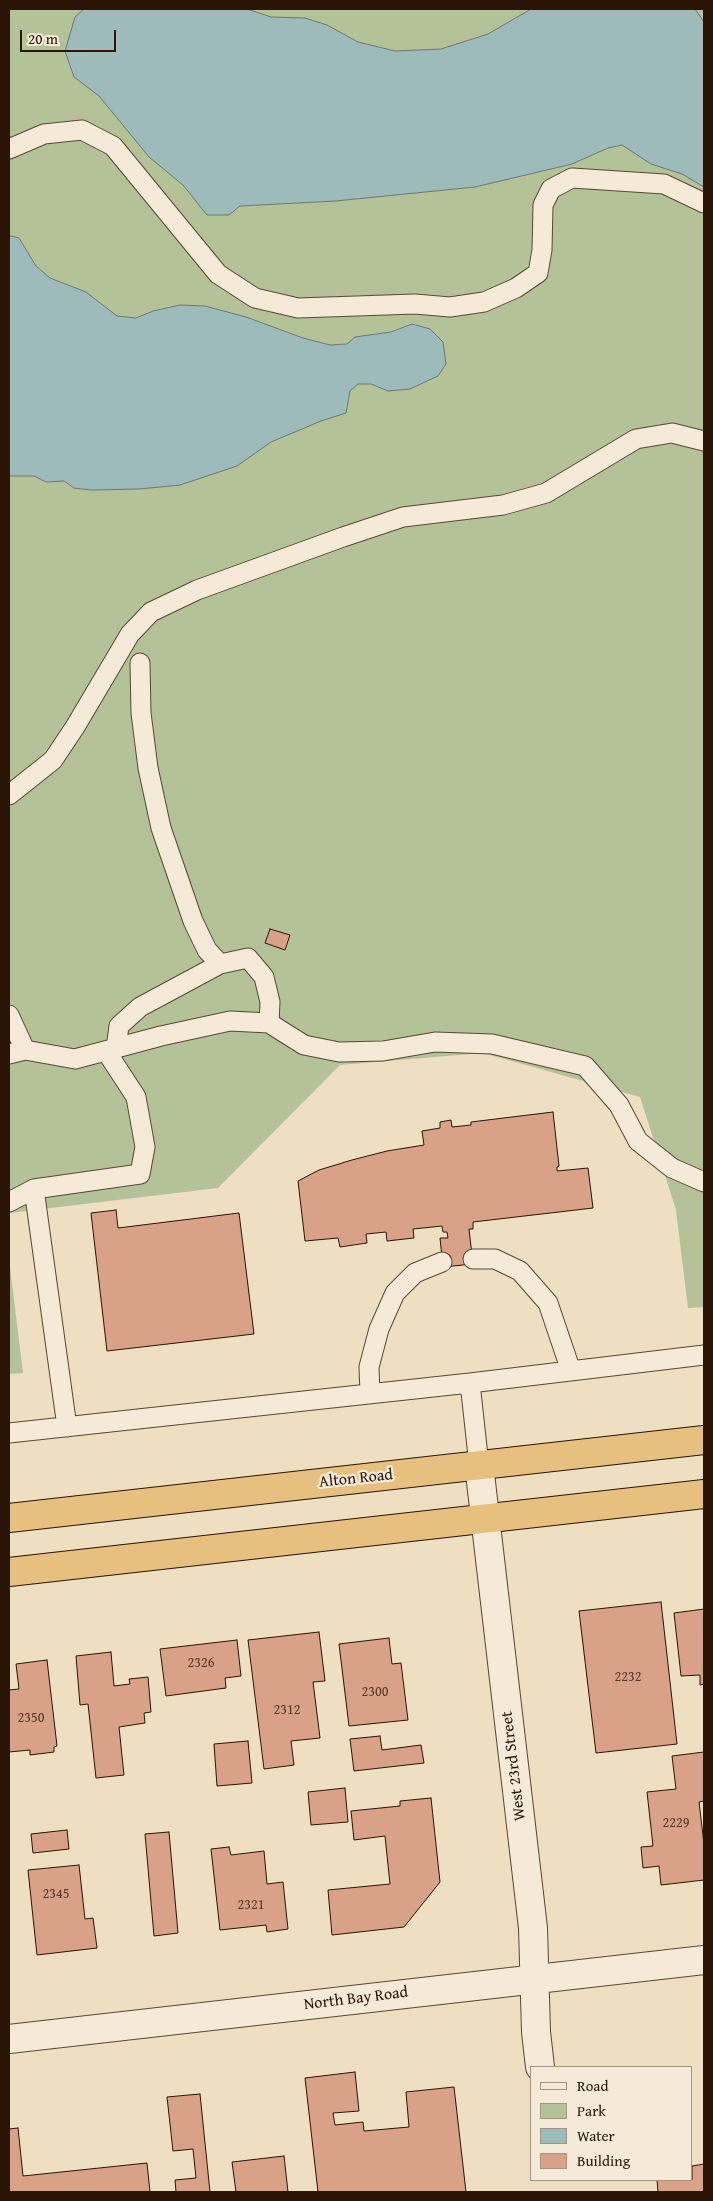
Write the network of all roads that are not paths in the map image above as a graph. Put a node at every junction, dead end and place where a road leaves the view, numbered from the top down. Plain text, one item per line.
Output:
1 (9, 149) edge
2 (704, 203) edge
3 (704, 441) edge
4 (140, 663) dead end
5 (9, 795) edge
6 (220, 964) junction
7 (9, 1014) edge
8 (269, 1023) junction
9 (111, 1050) junction
10 (17, 1052) edge
11 (704, 1182) edge
12 (34, 1189) junction
13 (9, 1202) edge
14 (472, 1259) dead end
15 (442, 1262) dead end
16 (704, 1355) edge
17 (571, 1371) junction
18 (470, 1383) junction
19 (370, 1394) junction
20 (67, 1427) junction
21 (9, 1434) edge
22 (704, 1440) edge
23 (479, 1465) junction
24 (704, 1494) edge
25 (9, 1518) edge
26 (486, 1519) junction
27 (9, 1572) edge
28 (704, 1960) edge
29 (535, 1978) junction
30 (9, 2038) edge
31 (540, 2066) edge

1 - 2 lane
3 - 5 lane
4 - 6 lane
6 - 8 lane
6 - 9 lane
7 - 10 lane
8 - 9 lane
8 - 11 lane
9 - 10 lane
9 - 12 lane
12 - 13 lane
12 - 20 lane
14 - 17 lane
15 - 19 lane
16 - 17 lane
17 - 18 lane
18 - 19 lane
18 - 23 lane
19 - 20 lane
20 - 21 lane
22 - 23 highway, Alton Road
23 - 25 highway, Alton Road
23 - 26 street, West 23rd Street
24 - 26 highway
26 - 27 highway
26 - 29 street, West 23rd Street
28 - 29 street, North Bay Road
29 - 30 street, North Bay Road
29 - 31 street, West 23rd Street

